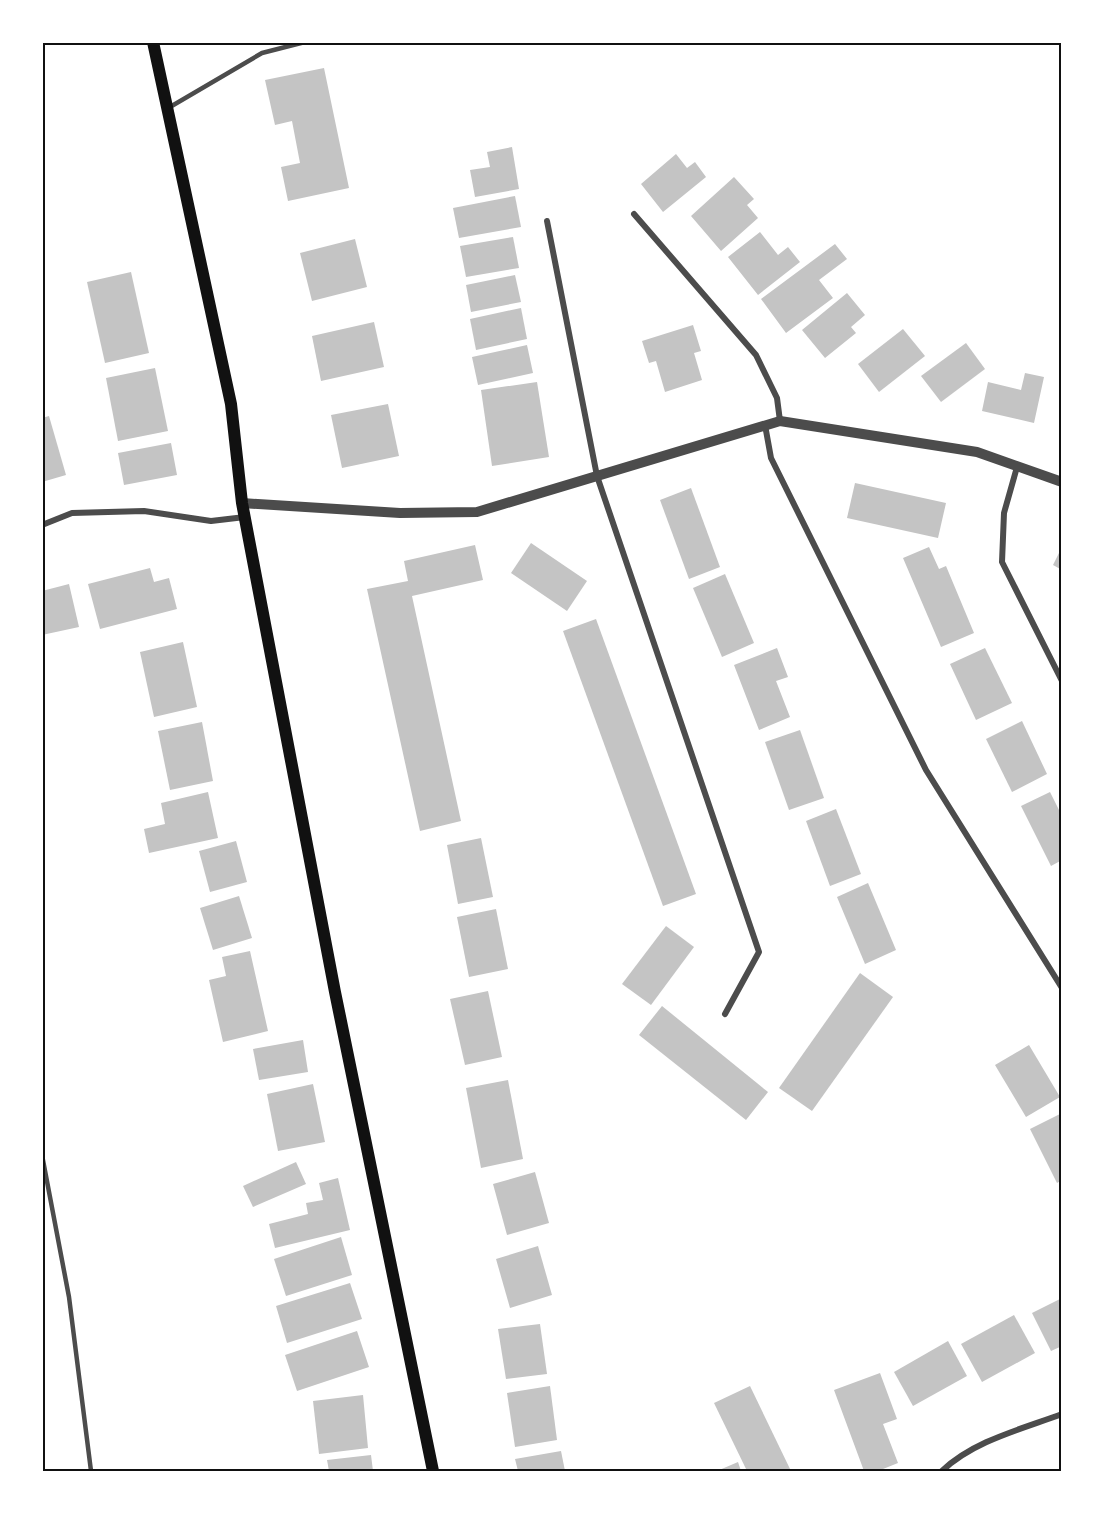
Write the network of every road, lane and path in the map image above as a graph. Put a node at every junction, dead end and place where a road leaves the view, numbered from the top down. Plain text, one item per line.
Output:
1 (153, 42) edge
2 (305, 42) edge
3 (167, 108) junction
4 (634, 214) dead end
5 (548, 221) dead end
6 (780, 421) junction
7 (765, 424) junction
8 (1017, 467) junction
9 (597, 476) junction
10 (1062, 482) edge
11 (242, 503) junction
12 (244, 517) junction
13 (42, 525) edge
14 (1062, 681) edge
15 (1062, 988) edge
16 (725, 1014) dead end
17 (42, 1155) edge
18 (1062, 1414) edge
19 (91, 1471) edge
20 (433, 1471) edge
21 (942, 1471) edge

1 - 3 main road
2 - 3 lane
3 - 11 main road
4 - 6 street
5 - 9 street
6 - 7 street
6 - 8 street
7 - 9 street
7 - 15 street
8 - 10 street
8 - 14 street
9 - 11 street
9 - 16 street
11 - 12 main road
12 - 13 street
12 - 20 main road
17 - 19 lane
18 - 21 street

